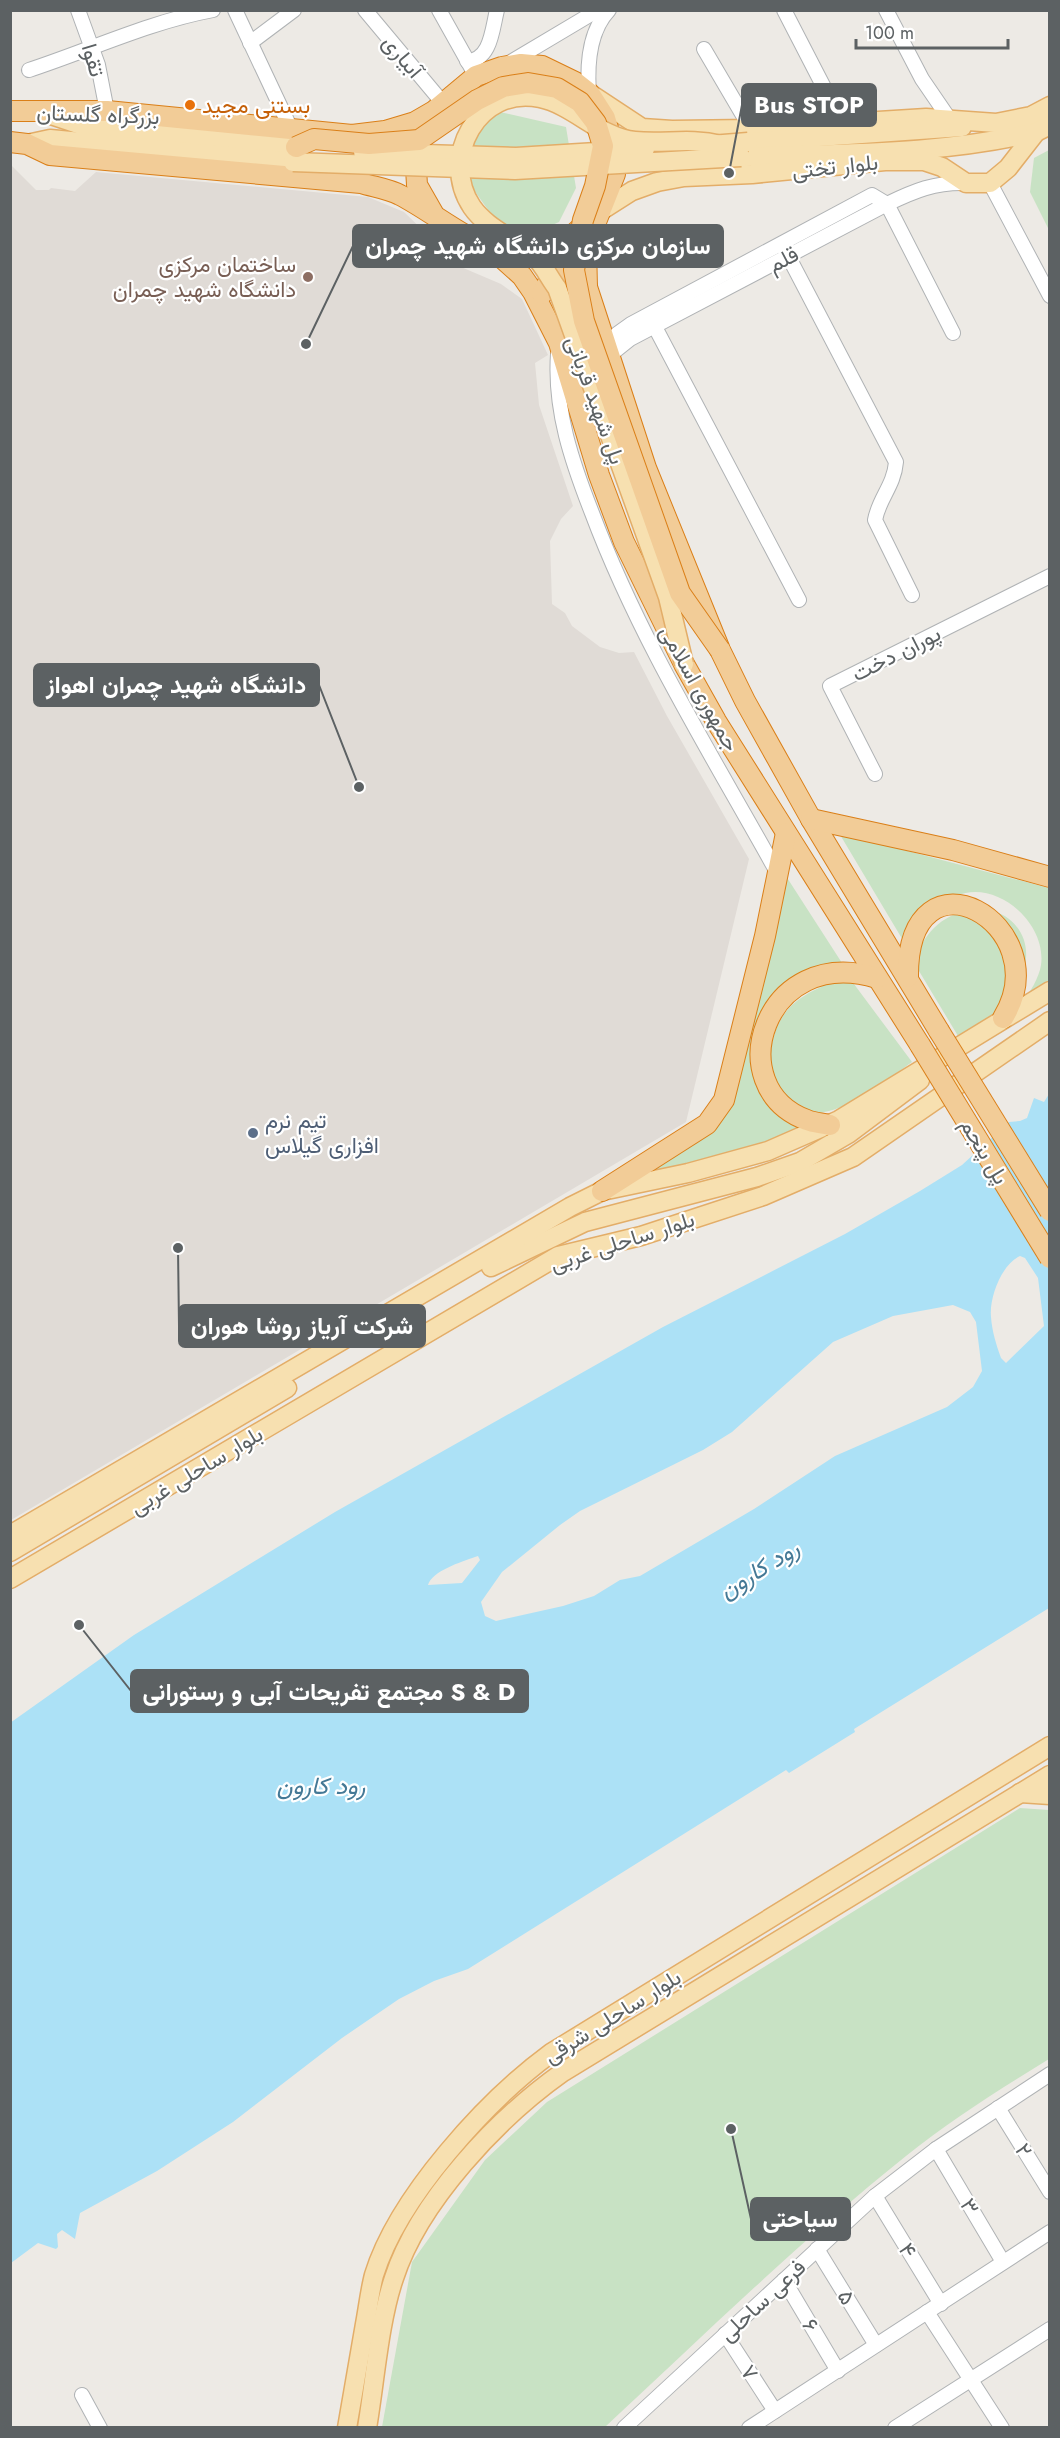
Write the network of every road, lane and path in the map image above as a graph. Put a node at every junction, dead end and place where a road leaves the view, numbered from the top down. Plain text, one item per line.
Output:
1 (78, 10) edge
2 (213, 10) edge
3 (234, 10) edge
4 (294, 10) edge
5 (365, 10) edge
6 (439, 10) edge
7 (497, 10) edge
8 (598, 10) edge
9 (609, 10) edge
10 (784, 10) edge
11 (886, 10) edge
12 (577, 15) edge
13 (250, 43) junction
14 (92, 49) junction
15 (704, 49) dead end
16 (502, 67) junction
17 (472, 69) junction
18 (29, 70) dead end
19 (589, 93) junction
20 (831, 101) dead end
21 (438, 106) junction
22 (1050, 106) edge
23 (10, 111) edge
24 (41, 111) junction
25 (107, 111) junction
26 (948, 117) junction
27 (996, 123) junction
28 (290, 127) junction
29 (1043, 128) edge
30 (701, 131) junction
31 (19, 143) edge
32 (747, 143) junction
33 (721, 145) junction
34 (294, 154) junction
35 (705, 177) junction
36 (966, 183) junction
37 (990, 183) junction
38 (887, 204) junction
39 (599, 212) junction
40 (437, 217) junction
41 (781, 244) junction
42 (492, 249) junction
43 (788, 256) junction
44 (587, 287) junction
45 (1050, 296) edge
46 (540, 302) junction
47 (655, 327) junction
48 (953, 333) dead end
49 (559, 343) junction
50 (609, 357) junction
51 (1050, 576) edge
52 (912, 595) dead end
53 (799, 600) dead end
54 (720, 650) junction
55 (684, 664) junction
56 (875, 774) dead end
57 (811, 819) junction
58 (786, 833) junction
59 (777, 874) junction
60 (1050, 878) edge
61 (908, 977) junction
62 (878, 978) junction
63 (1050, 991) edge
64 (1003, 1018) junction
65 (1050, 1021) edge
66 (939, 1031) joint
67 (973, 1037) junction
68 (920, 1046) joint
69 (830, 1125) junction
70 (602, 1191) junction
71 (1050, 1211) edge
72 (1050, 1258) edge
73 (10, 1536) edge
74 (10, 1552) edge
75 (10, 1579) edge
76 (1050, 1746) edge
77 (1050, 1775) edge
78 (989, 1784) junction
79 (1020, 1793) junction
80 (1050, 1795) edge
81 (1002, 1804) junction
82 (1050, 2074) edge
83 (998, 2108) junction
84 (936, 2150) junction
85 (1050, 2192) edge
86 (875, 2196) junction
87 (1050, 2232) edge
88 (817, 2249) junction
89 (1004, 2262) junction
90 (784, 2280) junction
91 (941, 2304) junction
92 (927, 2312) junction
93 (1050, 2329) edge
94 (726, 2334) junction
95 (876, 2345) junction
96 (838, 2371) junction
97 (971, 2379) junction
98 (82, 2395) dead end
99 (775, 2411) junction
100 (630, 2426) edge
101 (100, 2427) edge
102 (347, 2427) edge
103 (367, 2427) edge
104 (748, 2427) edge
105 (895, 2427) edge
106 (1002, 2427) edge

1 - 14 street, تقوا
2 - 14 street
3 - 13 street
4 - 13 street
5 - 21 street, آبیاری
6 - 17 street
7 - 17 street
8 - 12 street
9 - 19 street
10 - 20 street
11 - 26 street
12 - 16 street
13 - 28 street
14 - 18 street
14 - 25 street, تقوا
15 - 32 street
16 - 17 highway, بزرگراه گلستان
16 - 19 highway, بزرگراه گلستان
17 - 21 highway, بزرگراه گلستان
19 - 30 main road, بلوار تختی
19 - 39 highway
21 - 28 highway, بزرگراه گلستان
21 - 40 highway
22 - 27 main road, بلوار تختی
23 - 24 highway, بزرگراه گلستان
24 - 25 highway, بزرگراه گلستان
24 - 34 main road
25 - 28 highway, بزرگراه گلستان
26 - 27 main road, بلوار تختی
26 - 32 main road, بلوار تختی
27 - 32 main road
29 - 32 main road
29 - 37 main road
30 - 32 main road, بلوار تختی
30 - 35 main road
31 - 34 main road
31 - 40 highway
32 - 33 main road, پل شهید قربانی, bridge
32 - 34 main road, bridge
33 - 34 main road, پل شهید قربانی, bridge
33 - 55 main road, پل شهید قربانی, bridge
34 - 54 highway, پل شهید قربانی, bridge
35 - 36 main road, بلوار تختی
35 - 39 main road, بلوار تختی
36 - 37 main road
36 - 38 street, قلم
37 - 45 street
38 - 41 street
38 - 43 street, قلم
38 - 48 street
39 - 42 highway
39 - 44 highway, جمهوری اسلامی
40 - 42 highway
41 - 43 street
41 - 50 street
42 - 46 highway, جمهوری اسلامی
43 - 47 street, قلم
43 - 52 street
44 - 46 highway
44 - 50 highway, جمهوری اسلامی
46 - 49 highway, جمهوری اسلامی
47 - 50 street, قلم
47 - 53 street
49 - 55 highway, جمهوری اسلامی
49 - 59 street
50 - 54 highway, جمهوری اسلامی
51 - 56 street, پوران دخت
54 - 57 highway, جمهوری اسلامی
55 - 58 highway, جمهوری اسلامی
57 - 60 highway
57 - 61 highway, جمهوری اسلامی
58 - 59 highway
58 - 62 highway, جمهوری اسلامی
59 - 70 highway
61 - 64 highway
61 - 66 highway, جمهوری اسلامی
62 - 68 highway, جمهوری اسلامی
62 - 69 highway
63 - 64 main road, بلوار ساحلی غربی
64 - 67 main road, بلوار ساحلی غربی
65 - 75 main road, بلوار ساحلی غربی
66 - 71 highway, پل پنجم, bridge
67 - 69 main road, بلوار ساحلی غربی
67 - 74 main road, بلوار ساحلی غربی
68 - 72 highway, پل پنجم, bridge
69 - 70 main road, بلوار ساحلی غربی
70 - 73 main road, بلوار ساحلی غربی
76 - 78 main road, بلوار ساحلی شرقی
77 - 79 main road, بلوار ساحلی شرقی
78 - 81 main road
78 - 102 main road, بلوار ساحلی شرقی
79 - 80 main road
79 - 81 main road, بلوار ساحلی شرقی
81 - 103 main road, بلوار ساحلی شرقی
82 - 83 street, فرعی ساحلی
83 - 84 street, فرعی ساحلی
83 - 85 street, ۲
84 - 86 street, فرعی ساحلی
84 - 89 street, ۳
86 - 88 street, فرعی ساحلی
86 - 91 street, ۴
87 - 89 street
88 - 90 street, فرعی ساحلی
88 - 95 street, ۵
89 - 91 street
90 - 94 street, فرعی ساحلی
90 - 96 street, ۶
91 - 92 street
92 - 95 street
92 - 97 street
93 - 97 street
94 - 99 street, ۷
94 - 100 street, فرعی ساحلی
95 - 96 street
96 - 99 street
97 - 105 street
97 - 106 street
98 - 101 street
99 - 104 street

